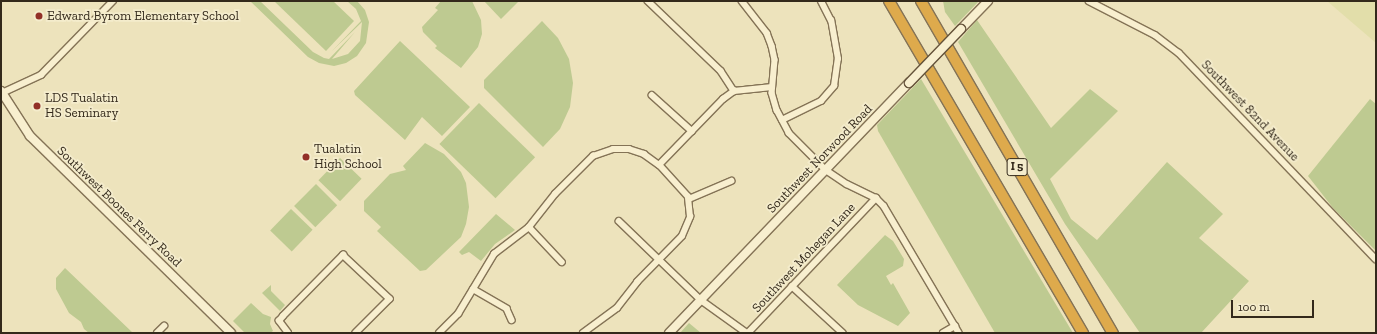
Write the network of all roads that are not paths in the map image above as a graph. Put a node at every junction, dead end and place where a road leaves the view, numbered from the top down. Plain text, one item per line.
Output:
1 (113, 1) edge
2 (648, 1) edge
3 (742, 1) edge
4 (821, 1) edge
5 (889, 1) edge
6 (921, 1) edge
7 (988, 1) edge
8 (1089, 1) edge
9 (772, 87) junction
10 (734, 91) junction
11 (1, 92) edge
12 (652, 95) dead end
13 (782, 120) junction
14 (692, 130) junction
15 (659, 165) junction
16 (826, 170) junction
17 (731, 181) dead end
18 (876, 198) junction
19 (689, 200) junction
20 (619, 221) dead end
21 (529, 227) junction
22 (658, 259) junction
23 (1376, 259) edge
24 (562, 262) dead end
25 (792, 286) junction
26 (473, 289) junction
27 (701, 300) junction
28 (512, 320) dead end
29 (164, 326) dead end
30 (955, 326) junction
31 (157, 333) edge
32 (230, 333) edge
33 (288, 333) edge
34 (356, 333) edge
35 (439, 333) edge
36 (583, 333) edge
37 (669, 333) edge
38 (747, 333) edge
39 (843, 333) edge
40 (943, 333) edge
41 (959, 333) edge
42 (1083, 333) edge
43 (1113, 333) edge

1 - 11 street
2 - 10 street
3 - 9 street
4 - 13 street
5 - 42 highway, I 5
6 - 43 highway, I 5
7 - 16 street, Southwest Norwood Road, bridge
8 - 23 street, Southwest 82nd Avenue
9 - 10 street
9 - 13 street
10 - 14 street
11 - 32 street, Southwest Boones Ferry Road
12 - 14 street
13 - 16 street
14 - 15 street
15 - 19 street
15 - 21 street
16 - 18 street
16 - 27 street, Southwest Norwood Road
17 - 19 street
18 - 25 street, Southwest Mohegan Lane
18 - 30 street
19 - 22 street
20 - 22 street
21 - 24 street
21 - 26 street
22 - 27 street
22 - 36 street
25 - 38 street, Southwest Mohegan Lane
25 - 39 street
26 - 28 street
26 - 35 street
27 - 37 street, Southwest Norwood Road
27 - 38 street
29 - 31 street
30 - 40 street
30 - 41 street
33 - 34 street

